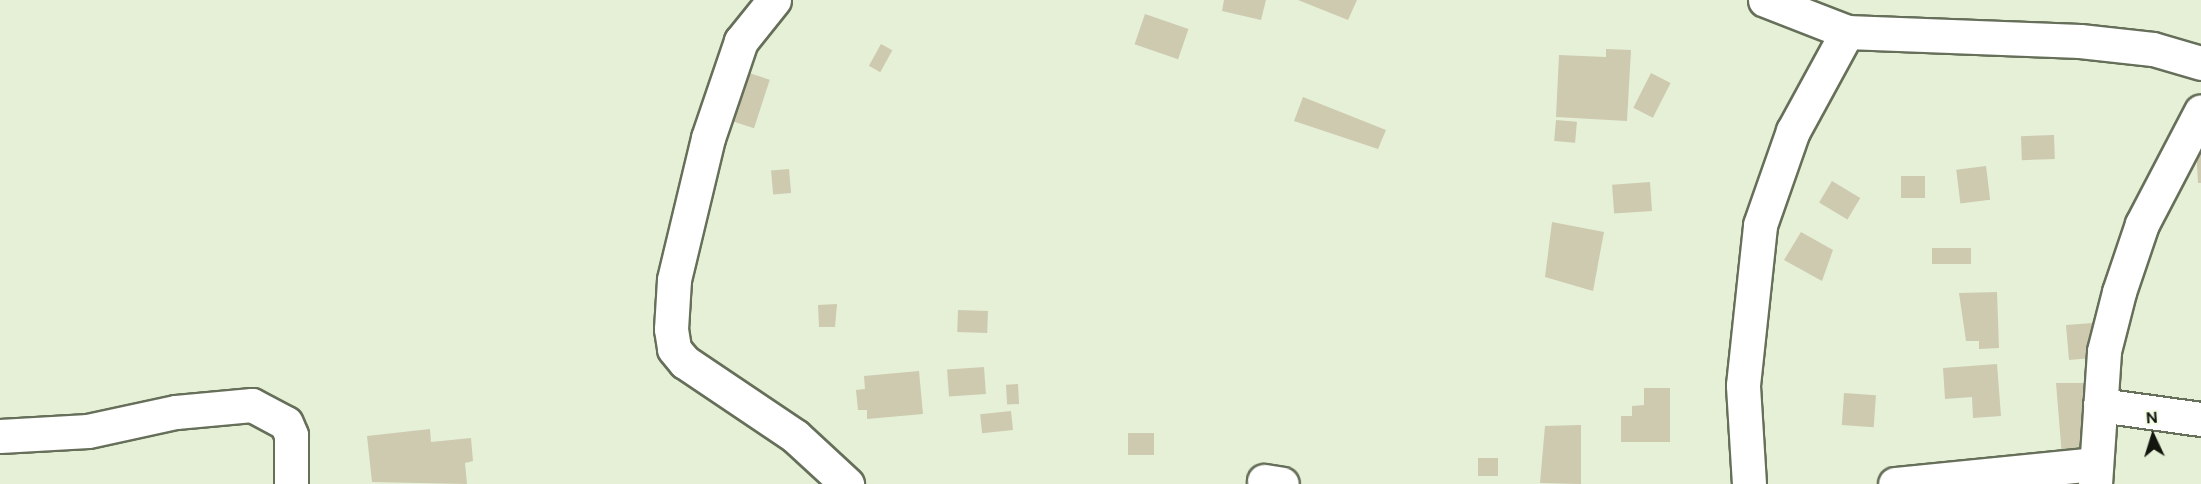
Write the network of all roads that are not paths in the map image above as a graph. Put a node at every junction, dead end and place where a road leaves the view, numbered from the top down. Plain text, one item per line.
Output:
1 (774, 0) edge
2 (1765, 0) edge
3 (1847, 32) junction
4 (2201, 63) edge
5 (2201, 111) edge
6 (2100, 405) junction
7 (2201, 419) edge
8 (0, 436) edge
9 (2095, 474) edge
10 (291, 484) edge
11 (847, 484) edge
12 (1749, 484) edge
13 (1895, 484) edge

1 - 11 street
2 - 3 street
3 - 4 street
3 - 12 street
5 - 6 street
6 - 7 street
6 - 9 street
8 - 10 street
9 - 13 street

